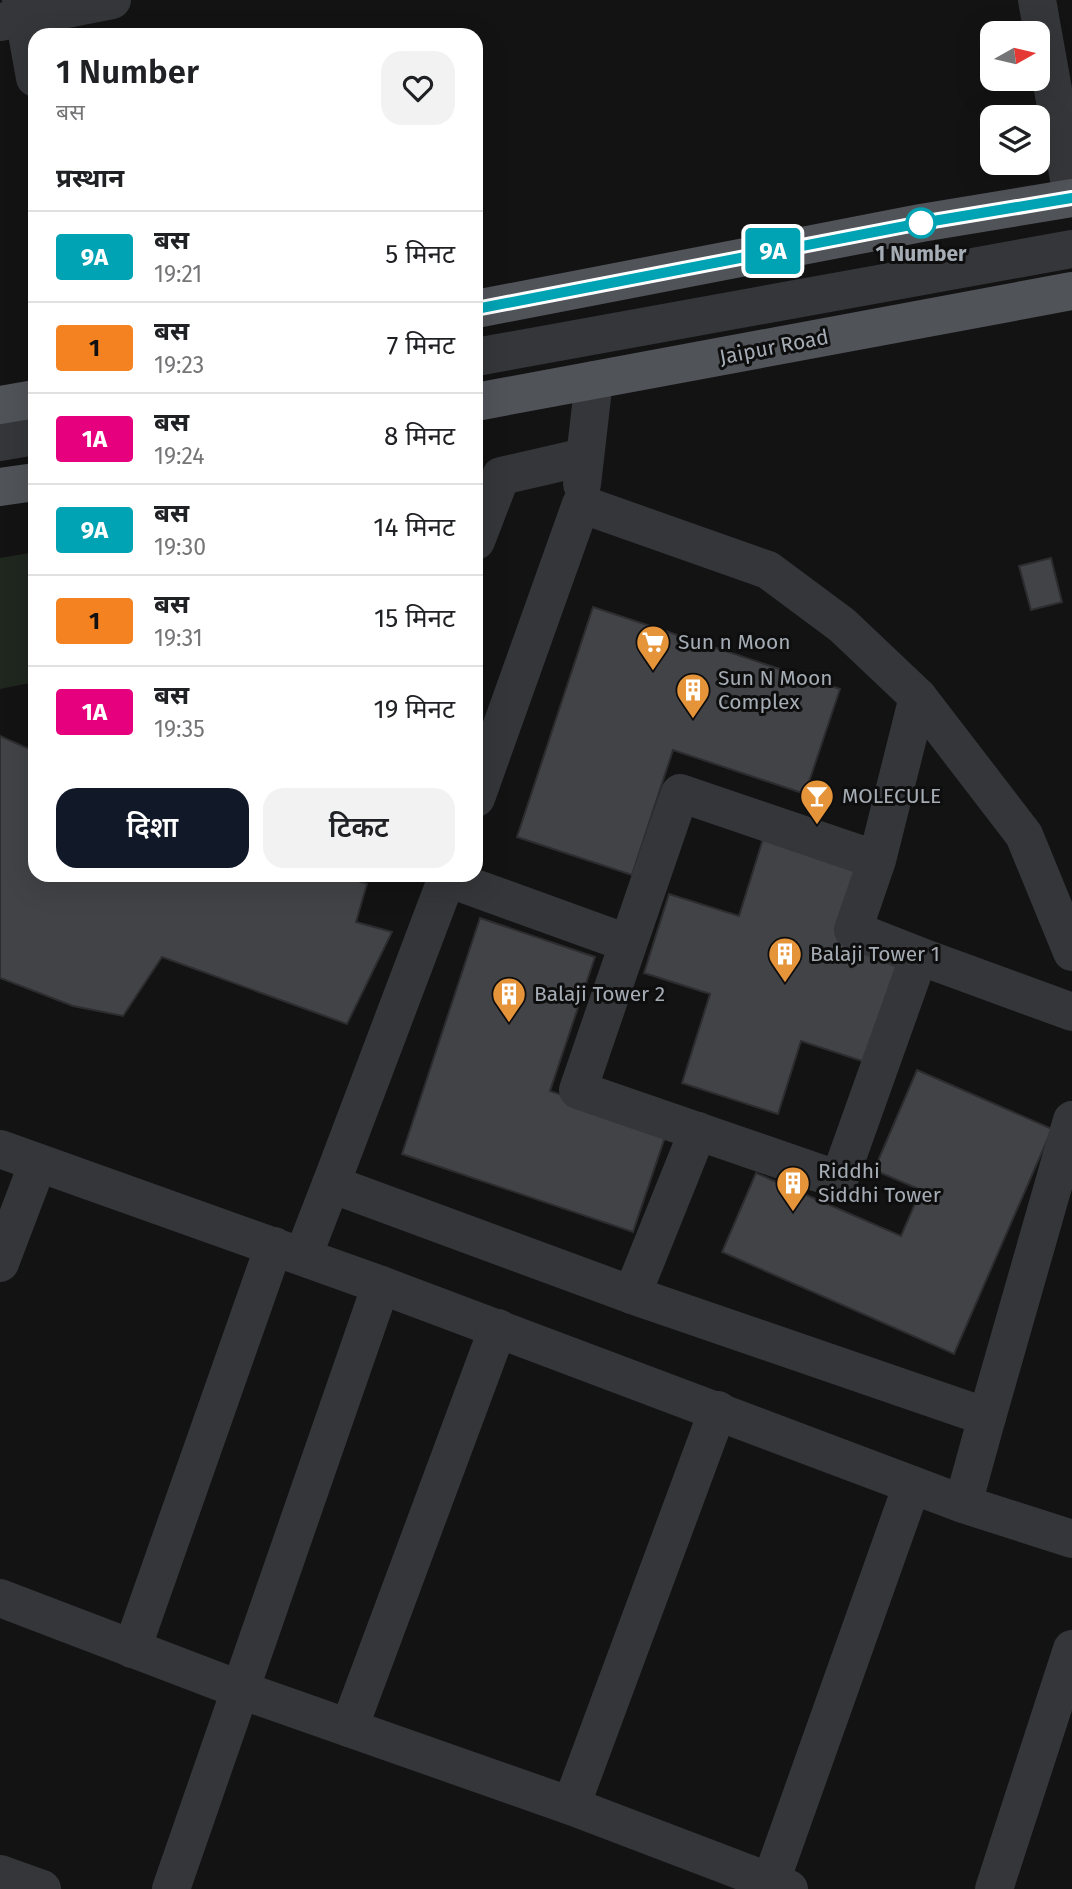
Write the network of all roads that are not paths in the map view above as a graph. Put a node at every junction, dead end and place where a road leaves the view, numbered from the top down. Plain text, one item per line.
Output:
1 (112, 0) edge
2 (1037, 0) edge
3 (15, 14) edge
4 (28, 56) edge
5 (1072, 197) edge
6 (1072, 248) edge
7 (1072, 291) edge
8 (483, 308) edge
9 (483, 356) edge
10 (594, 380) junction
11 (28, 400) edge
12 (483, 401) edge
13 (0, 405) edge
14 (28, 437) edge
15 (0, 442) edge
16 (584, 457) junction
17 (28, 483) edge
18 (0, 487) edge
19 (581, 504) junction
20 (483, 518) edge
21 (918, 696) junction
22 (483, 778) edge
23 (877, 860) junction
24 (446, 882) edge
25 (462, 882) edge
26 (627, 943) junction
27 (1072, 952) edge
28 (919, 956) junction
29 (1072, 1012) edge
30 (1072, 1121) edge
31 (698, 1131) junction
32 (0, 1149) edge
33 (38, 1163) junction
34 (331, 1184) junction
35 (288, 1251) junction
36 (0, 1263) edge
37 (381, 1285) junction
38 (632, 1295) junction
39 (498, 1328) junction
40 (718, 1410) junction
41 (987, 1417) junction
42 (912, 1485) junction
43 (963, 1504) junction
44 (1072, 1539) edge
45 (0, 1598) edge
46 (132, 1649) junction
47 (1072, 1649) edge
48 (241, 1690) junction
49 (349, 1728) junction
50 (572, 1806) junction
51 (0, 1874) edge
52 (780, 1885) edge
53 (42, 1889) edge
54 (172, 1889) edge
55 (994, 1889) edge

1 - 3 street
2 - 5 street
3 - 4 street
5 - 8 main road
6 - 9 street
7 - 10 main road, Jaipur Road
10 - 12 main road, Jaipur Road
10 - 16 street
11 - 13 main road
14 - 15 street
16 - 19 street
16 - 20 street
17 - 18 main road
19 - 21 street
19 - 22 street
21 - 23 street
21 - 27 street
23 - 26 street
23 - 28 street
24 - 34 street
25 - 26 street
26 - 31 street
28 - 29 street
28 - 31 street
30 - 41 street
31 - 38 street
32 - 33 street
33 - 35 street
33 - 36 street
34 - 35 street
34 - 38 street
35 - 37 street
35 - 46 street
37 - 39 street
37 - 48 street
38 - 41 street
39 - 40 street
39 - 49 street
40 - 42 street
40 - 50 street
41 - 43 street
42 - 43 street
42 - 52 street
43 - 44 street
45 - 46 street
46 - 48 street
47 - 55 street
48 - 49 street
48 - 54 street
49 - 50 street
50 - 52 street
51 - 53 street

